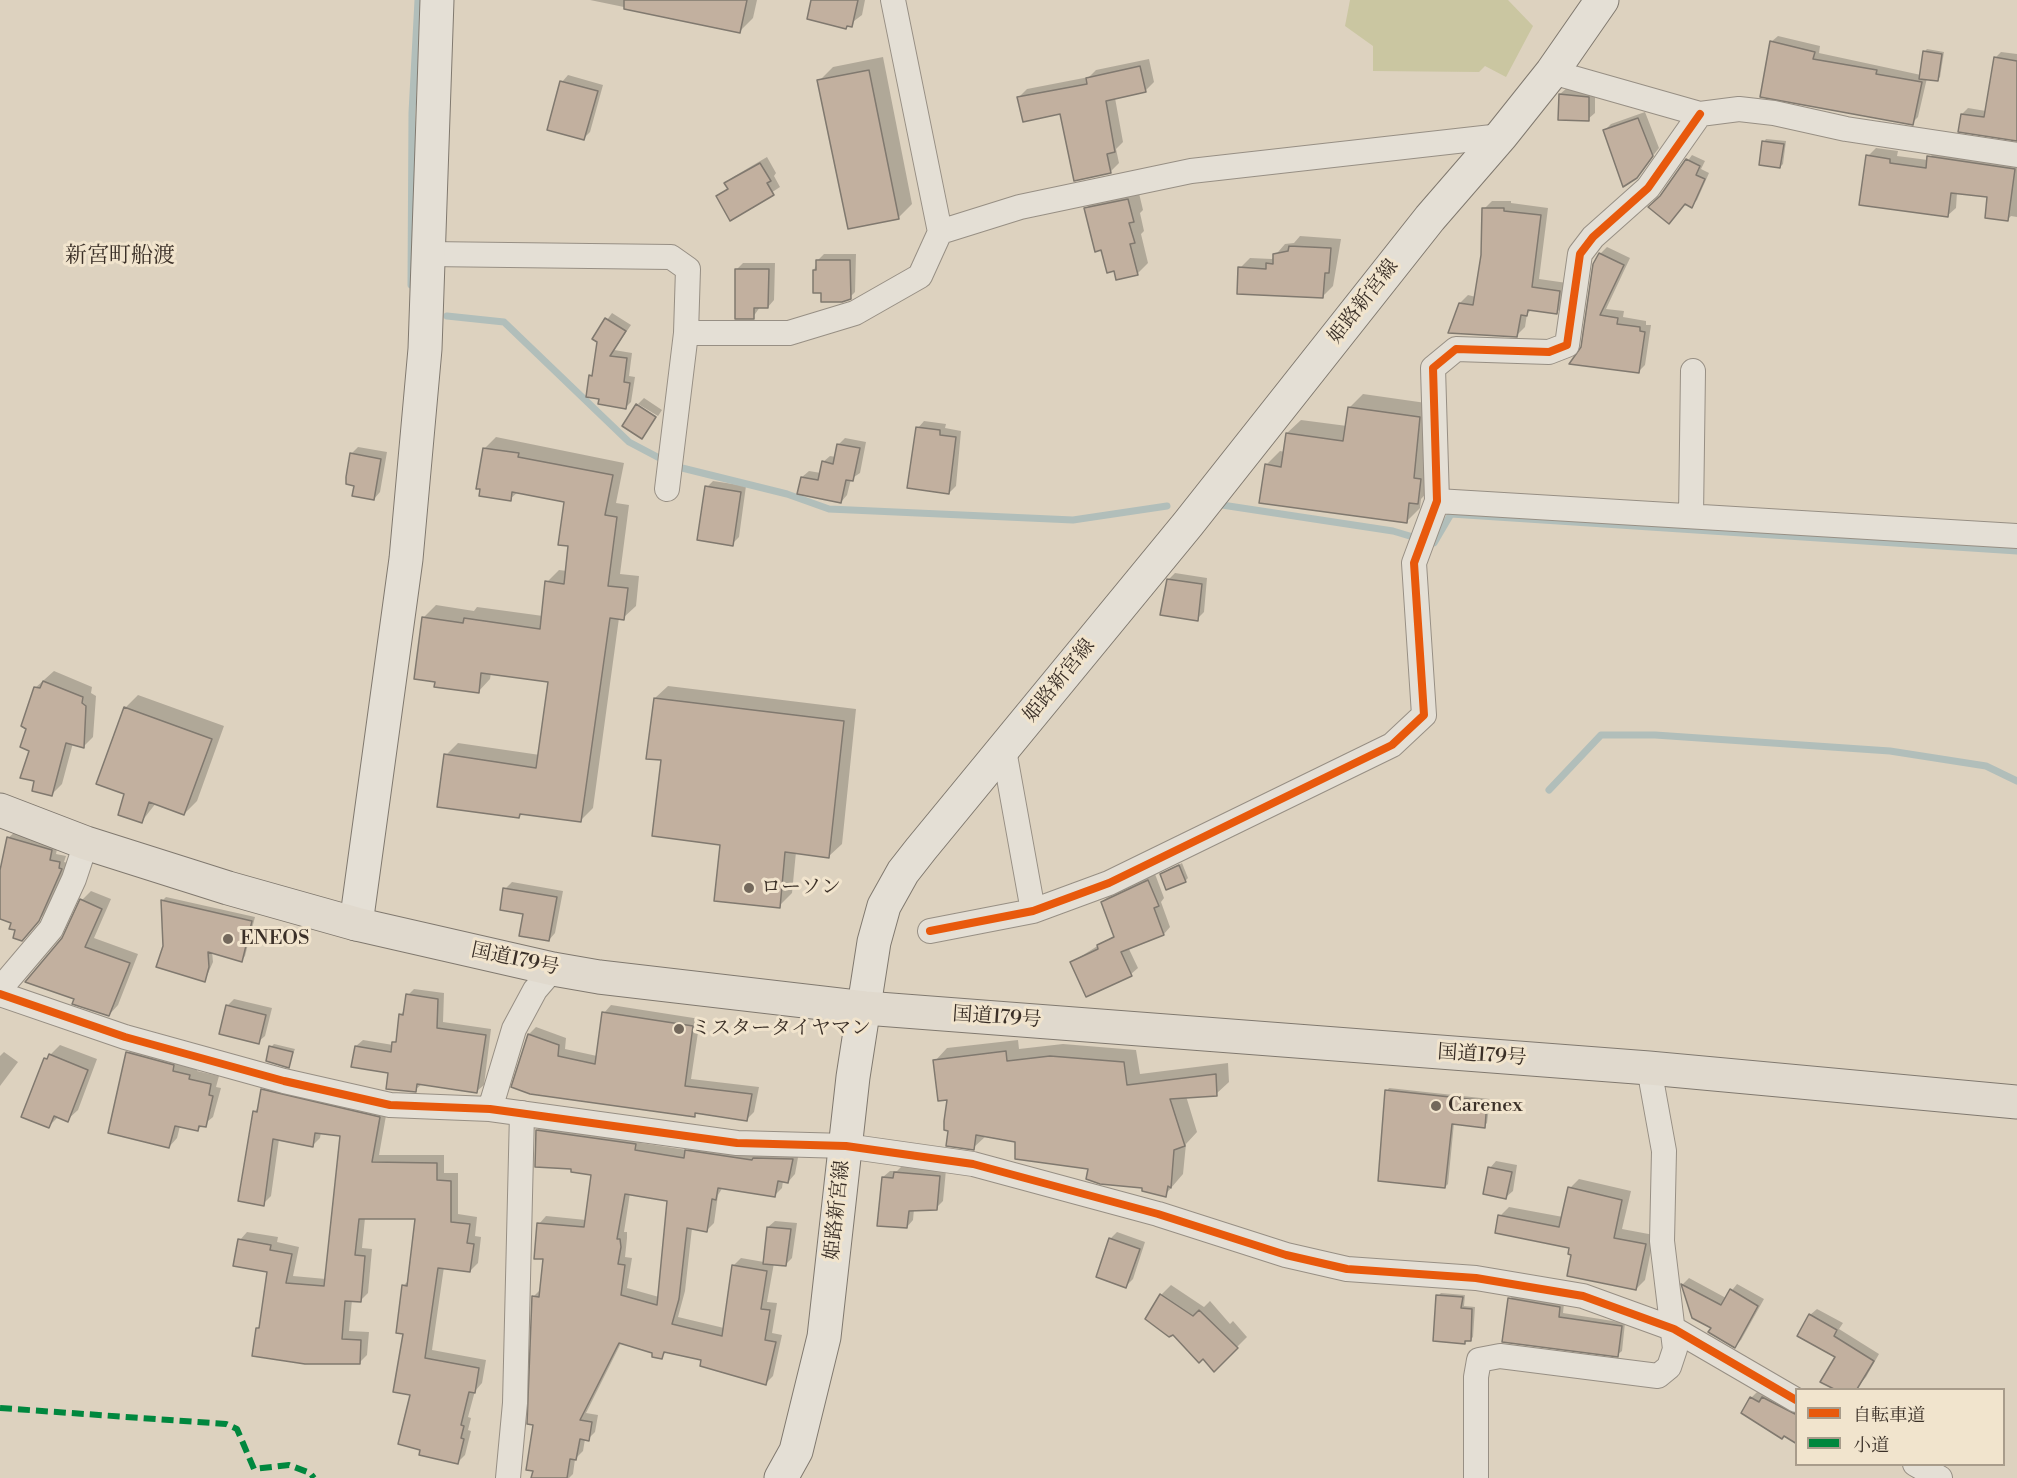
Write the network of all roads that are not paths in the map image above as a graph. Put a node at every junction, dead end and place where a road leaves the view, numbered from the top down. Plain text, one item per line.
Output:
1 (437, 0) edge
2 (893, 0) edge
3 (1602, 0) edge
4 (1552, 72) junction
5 (1700, 114) junction
6 (1501, 136) junction
7 (2017, 155) edge
8 (940, 232) junction
9 (428, 254) junction
10 (686, 333) junction
11 (1693, 371) dead end
12 (667, 489) dead end
13 (1437, 501) junction
14 (1691, 516) junction
15 (2017, 536) edge
16 (1004, 750) junction
17 (0, 810) edge
18 (86, 843) junction
19 (1033, 912) junction
20 (356, 924) junction
21 (930, 931) dead end
22 (554, 969) junction
23 (0, 989) edge
24 (0, 994) edge
25 (865, 1008) junction
26 (1649, 1068) junction
27 (2017, 1102) edge
28 (489, 1109) junction
29 (522, 1113) junction
30 (846, 1146) junction
31 (1674, 1329) junction
32 (1795, 1399) edge
33 (1919, 1466) edge
34 (508, 1478) edge
35 (781, 1478) edge
36 (1476, 1478) edge
37 (1940, 1478) edge

1 - 9 main road
2 - 8 street
3 - 4 main road, 姫路新宮線
4 - 5 street
4 - 6 main road, 姫路新宮線
5 - 7 street
5 - 13 street
6 - 8 street
6 - 16 main road, 姫路新宮線
8 - 10 street
9 - 10 street
9 - 20 main road
10 - 12 street
11 - 14 street
13 - 14 street
13 - 19 street
14 - 15 street
16 - 19 street
16 - 25 main road, 姫路新宮線
17 - 18 highway, 国道179号
18 - 20 highway, 国道179号
18 - 23 street
19 - 21 street
20 - 22 highway, 国道179号
22 - 25 highway, 国道179号
22 - 28 street
24 - 28 street
25 - 26 highway, 国道179号
25 - 30 main road, 姫路新宮線
26 - 27 highway, 国道179号
26 - 31 street
28 - 29 street
29 - 30 street
29 - 34 street
30 - 31 street
30 - 35 main road, 姫路新宮線
31 - 32 street
31 - 36 street
33 - 37 street

